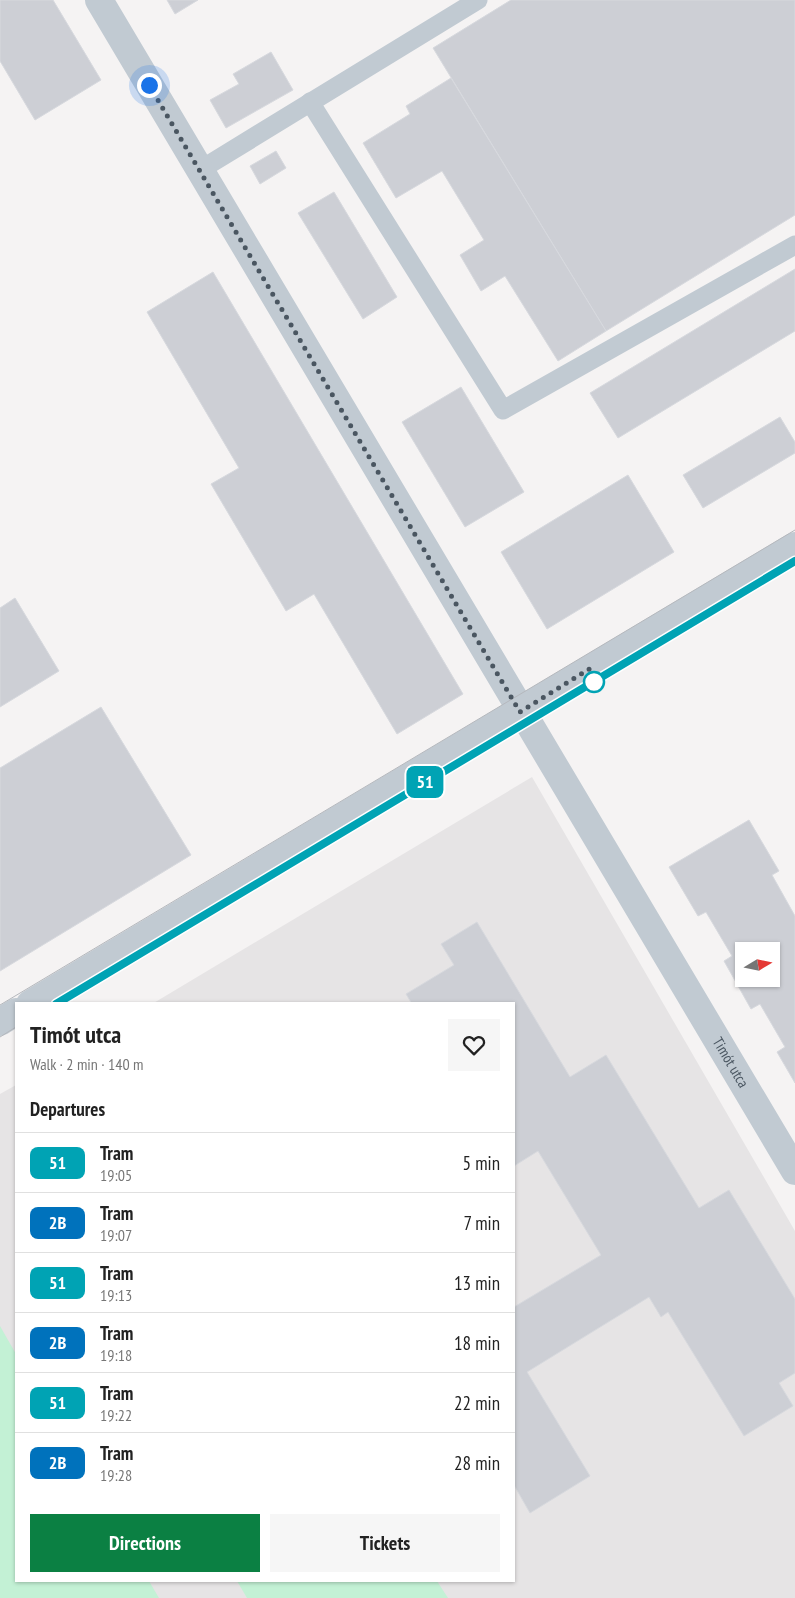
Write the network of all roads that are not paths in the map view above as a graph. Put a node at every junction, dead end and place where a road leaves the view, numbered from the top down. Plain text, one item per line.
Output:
1 (99, 0) edge
2 (478, 0) edge
3 (310, 102) junction
4 (200, 170) junction
5 (795, 245) edge
6 (795, 546) edge
7 (520, 712) junction
8 (33, 1002) edge
9 (15, 1013) edge
10 (0, 1022) edge
11 (795, 1171) edge

1 - 4 street, Timót utca
2 - 3 lane
3 - 4 lane
3 - 5 lane
4 - 7 street, Timót utca
6 - 7 street
7 - 8 street
7 - 11 street, Timót utca
9 - 10 street

